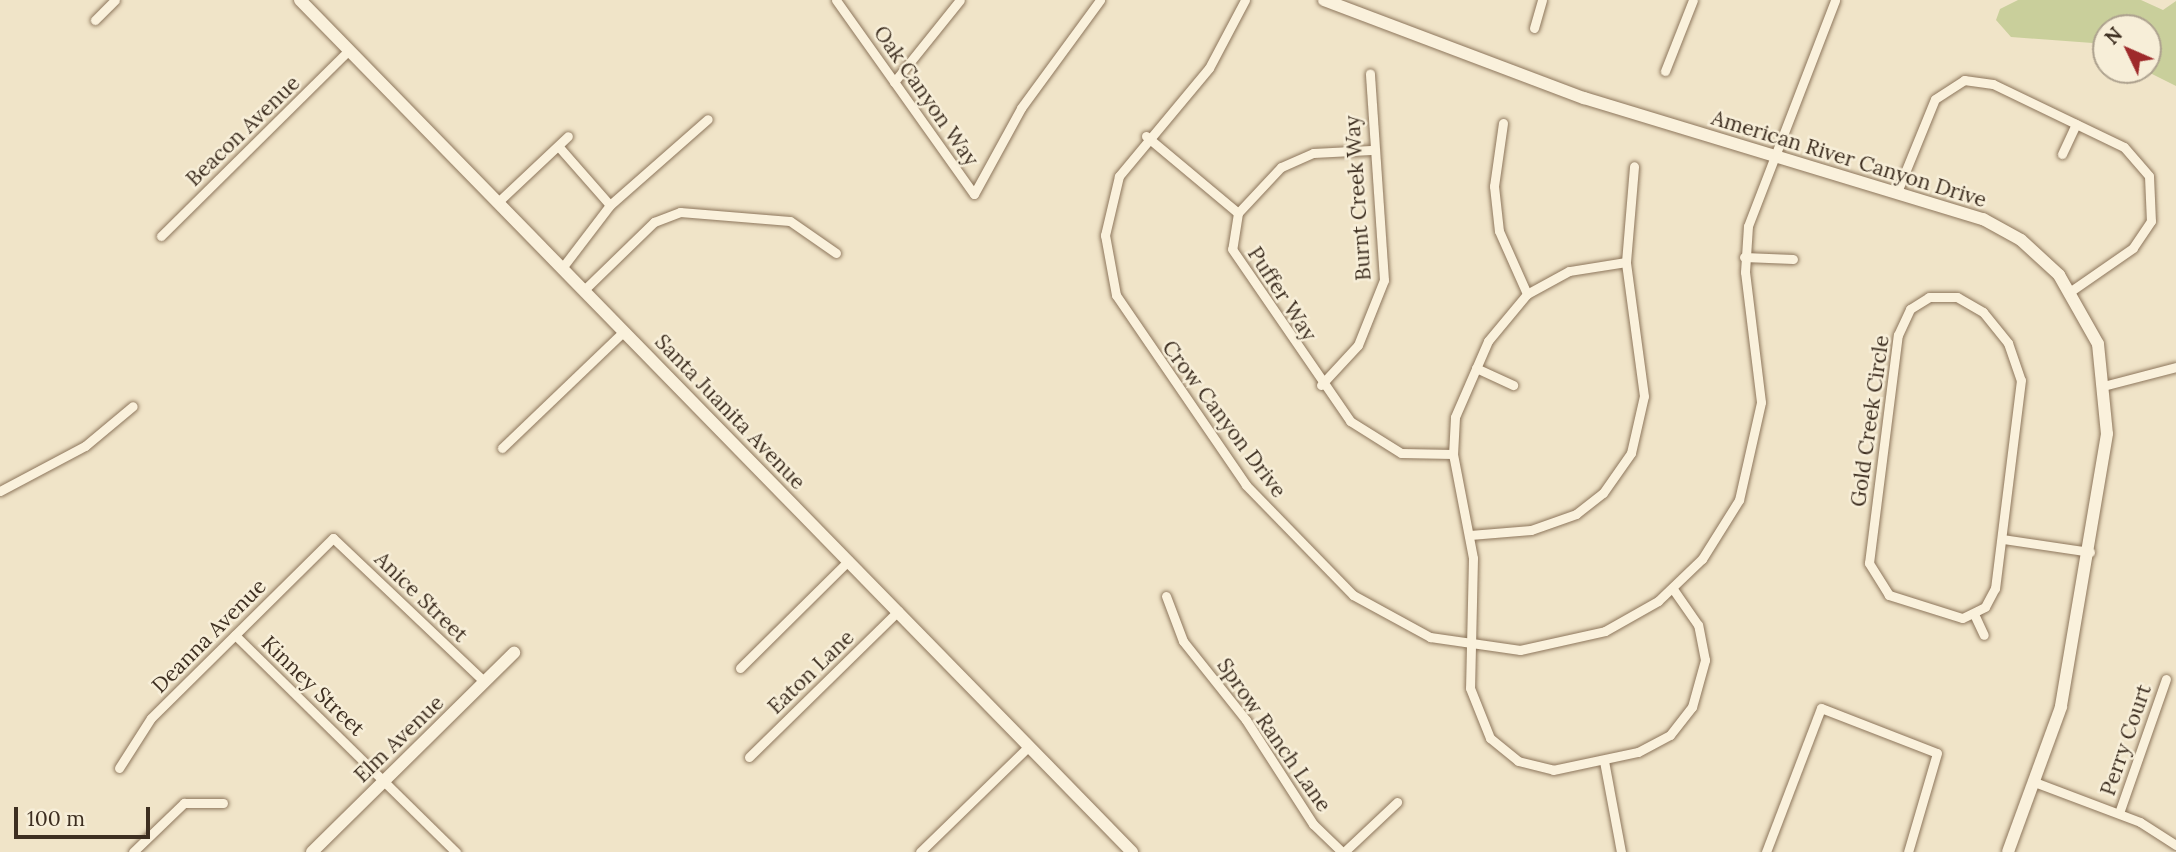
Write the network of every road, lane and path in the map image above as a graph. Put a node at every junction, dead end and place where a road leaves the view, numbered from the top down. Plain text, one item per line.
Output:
1 (116, 0) edge
2 (300, 0) edge
3 (836, 0) edge
4 (960, 0) edge
5 (1100, 0) edge
6 (1245, 0) edge
7 (1324, 0) edge
8 (1542, 0) edge
9 (1693, 0) edge
10 (1835, 0) edge
11 (95, 20) dead end
12 (1534, 28) dead end
13 (349, 50) junction
14 (1665, 71) dead end
15 (1370, 74) dead end
16 (894, 82) junction
17 (708, 119) dead end
18 (1503, 123) dead end
19 (2076, 124) junction
20 (568, 136) dead end
21 (1146, 136) junction
22 (559, 147) junction
23 (1371, 150) junction
24 (2062, 154) dead end
25 (1774, 155) junction
26 (1634, 166) dead end
27 (1897, 192) junction
28 (498, 202) junction
29 (610, 205) junction
30 (1238, 213) junction
31 (160, 236) dead end
32 (836, 253) dead end
33 (1744, 257) junction
34 (1793, 258) dead end
35 (1626, 262) junction
36 (562, 268) junction
37 (584, 290) junction
38 (2071, 291) junction
39 (1527, 294) junction
40 (624, 331) junction
41 (2176, 367) edge
42 (1476, 368) junction
43 (1321, 385) junction
44 (1513, 385) dead end
45 (2107, 386) junction
46 (133, 406) dead end
47 (502, 448) dead end
48 (1453, 454) junction
49 (0, 491) edge
50 (1470, 535) junction
51 (333, 538) joint
52 (2003, 539) junction
53 (2090, 552) junction
54 (849, 561) junction
55 (1673, 589) junction
56 (1166, 596) dead end
57 (898, 611) junction
58 (1974, 614) junction
59 (235, 635) junction
60 (1984, 635) dead end
61 (1471, 647) junction
62 (514, 653) dead end
63 (740, 667) dead end
64 (2166, 679) dead end
65 (485, 682) junction
66 (1030, 746) junction
67 (748, 757) dead end
68 (1604, 761) junction
69 (119, 768) dead end
70 (384, 780) junction
71 (2037, 783) junction
72 (1397, 802) dead end
73 (223, 803) dead end
74 (2119, 813) junction
75 (2176, 845) edge
76 (132, 852) edge
77 (312, 852) edge
78 (456, 852) edge
79 (920, 852) edge
80 (1132, 852) edge
81 (1343, 852) edge
82 (1621, 852) edge
83 (1766, 852) edge
84 (1908, 852) edge
85 (2008, 852) edge

1 - 11 street
2 - 13 street, Santa Juanita Avenue
3 - 16 street, Oak Canyon Way
4 - 16 street
5 - 16 street, Oak Canyon Way
6 - 21 street, Crow Canyon Drive
7 - 25 street, American River Canyon Drive
8 - 12 street
9 - 14 street
10 - 25 street, Crow Canyon Drive
13 - 28 street, Santa Juanita Avenue
13 - 31 street, Beacon Avenue
15 - 23 street, Burnt Creek Way
17 - 29 street
18 - 39 street
19 - 24 street
19 - 27 street
19 - 38 street
20 - 22 street
21 - 30 street
21 - 61 street, Crow Canyon Drive
22 - 28 street
22 - 29 street
23 - 30 street
23 - 43 street, Burnt Creek Way
25 - 27 street, American River Canyon Drive
25 - 33 street, Crow Canyon Drive
26 - 35 street
27 - 38 street, American River Canyon Drive
28 - 36 street, Santa Juanita Avenue
29 - 36 street
30 - 43 street, Puffer Way
32 - 37 street
33 - 34 street
33 - 55 street, Crow Canyon Drive
35 - 39 street
35 - 50 street
36 - 37 street, Santa Juanita Avenue
37 - 40 street, Santa Juanita Avenue
38 - 45 street, American River Canyon Drive
39 - 42 street
40 - 47 street
40 - 54 street, Santa Juanita Avenue
41 - 45 street
42 - 44 street
42 - 48 street
43 - 48 street, Puffer Way
45 - 53 street, American River Canyon Drive
46 - 49 street
48 - 50 street
50 - 61 street
51 - 59 street, Deanna Avenue
51 - 65 street, Anice Street
52 - 53 street
52 - 58 street, Gold Creek Circle
52 - 58 street, Gold Creek Circle
53 - 71 street, American River Canyon Drive
54 - 57 street, Santa Juanita Avenue
54 - 63 street
55 - 61 street, Crow Canyon Drive
55 - 68 street
56 - 81 street, Sprow Ranch Lane
57 - 66 street, Santa Juanita Avenue
57 - 67 street, Eaton Lane
58 - 60 street
59 - 69 street, Deanna Avenue
59 - 70 street, Kinney Street
61 - 68 street
62 - 65 street, Elm Avenue
64 - 74 street, Perry Court
65 - 70 street, Elm Avenue
66 - 79 street
66 - 80 street, Santa Juanita Avenue
68 - 82 street
70 - 77 street, Elm Avenue
70 - 78 street, Kinney Street
71 - 74 street
71 - 85 street, American River Canyon Drive
72 - 81 street, Sprow Ranch Lane
73 - 76 street
74 - 75 street
83 - 84 street

